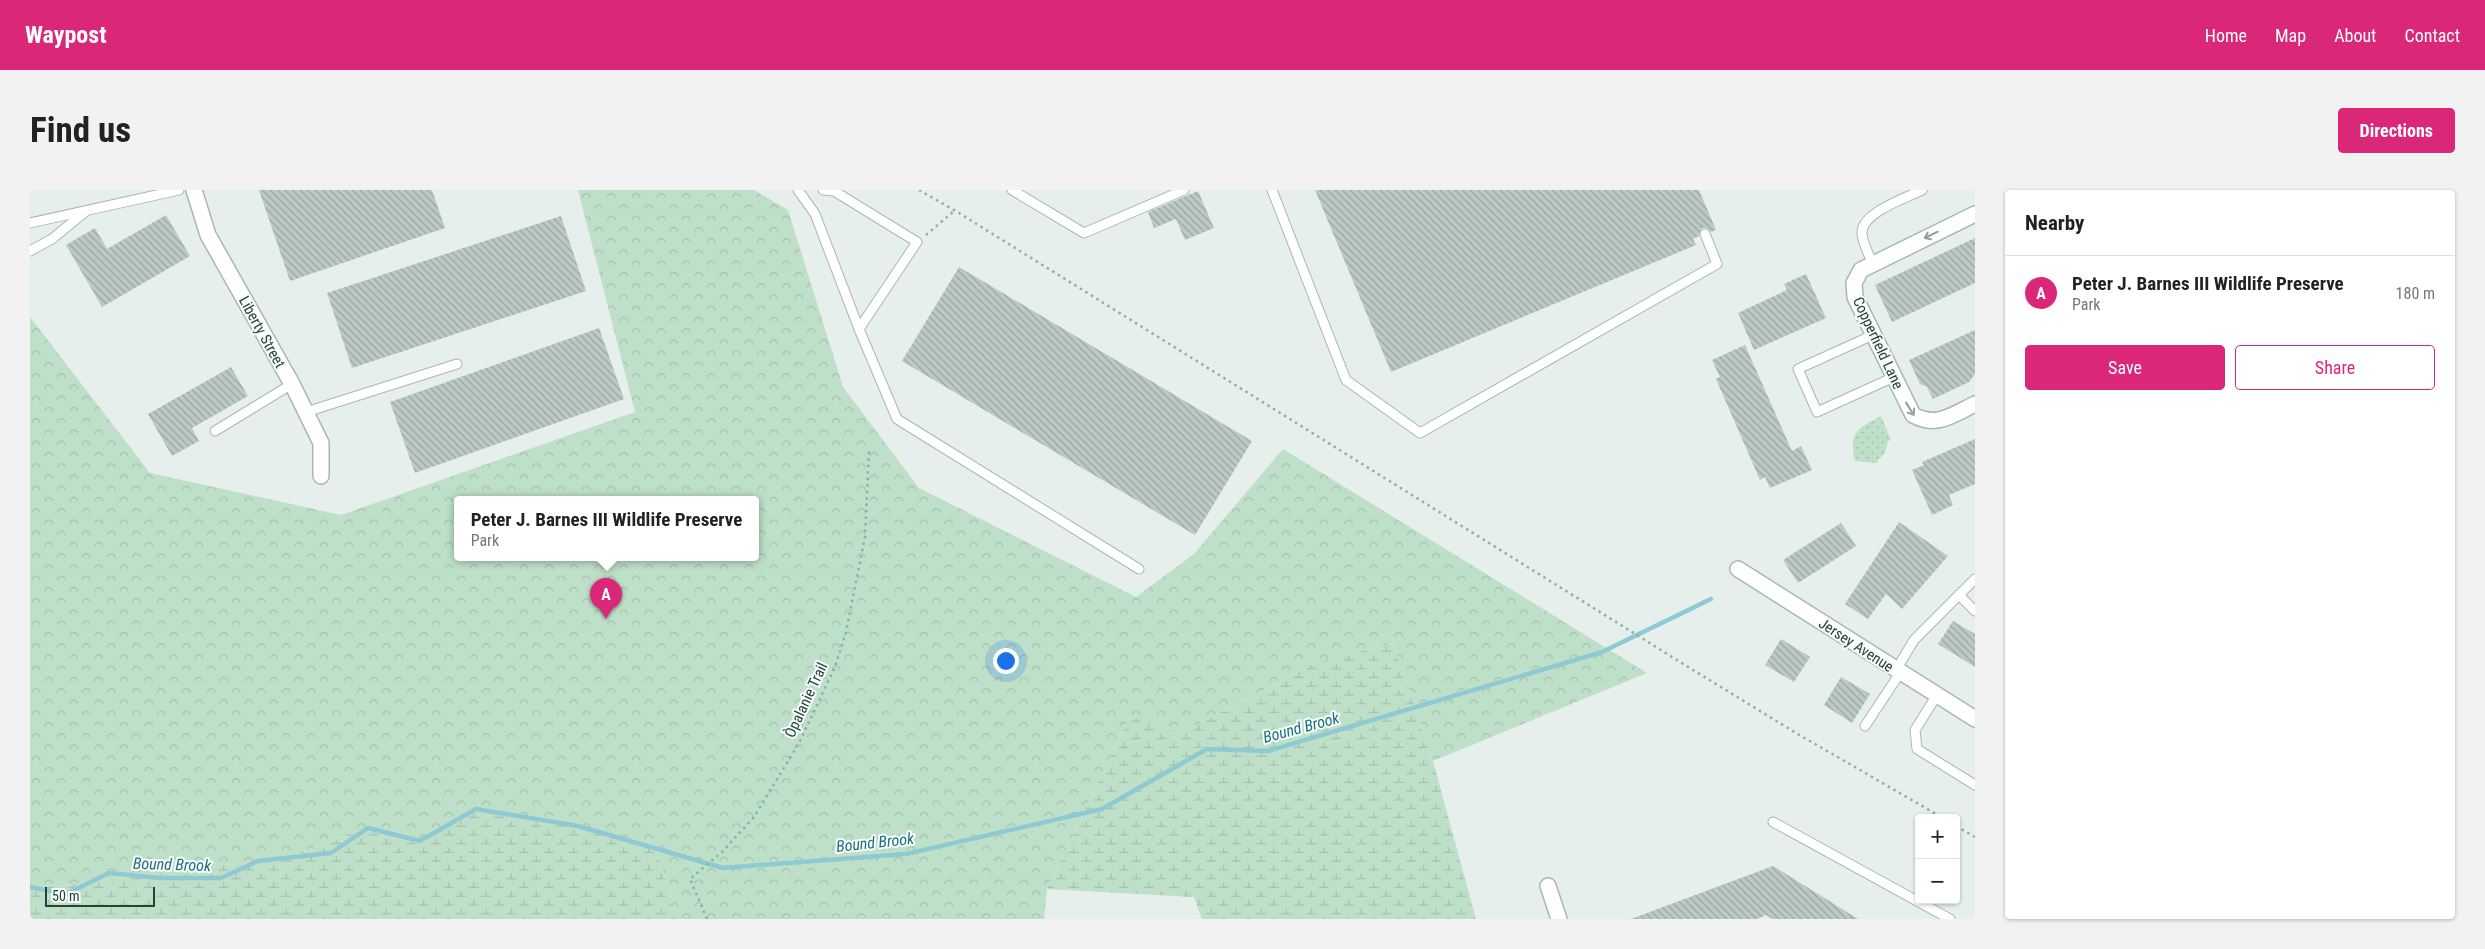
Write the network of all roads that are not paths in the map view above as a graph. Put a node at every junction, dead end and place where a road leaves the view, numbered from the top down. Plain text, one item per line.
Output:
1 (179, 190) edge
2 (194, 190) edge
3 (798, 190) edge
4 (823, 190) edge
5 (1012, 190) edge
6 (1184, 190) edge
7 (1272, 190) edge
8 (1922, 190) edge
9 (87, 211) junction
10 (1975, 214) edge
11 (30, 223) edge
12 (1704, 234) dead end
13 (30, 251) edge
14 (1873, 264) junction
15 (859, 329) junction
16 (1873, 335) junction
17 (457, 364) dead end
18 (1894, 378) junction
19 (292, 384) junction
20 (1975, 404) edge
21 (306, 412) junction
22 (216, 431) dead end
23 (321, 476) dead end
24 (1139, 568) dead end
25 (1738, 569) dead end
26 (1975, 579) edge
27 (1959, 595) junction
28 (1975, 611) edge
29 (1898, 671) junction
30 (1936, 695) junction
31 (1975, 719) edge
32 (1865, 726) dead end
33 (1975, 785) edge
34 (1773, 822) dead end
35 (1548, 886) dead end
36 (1948, 918) edge
37 (1559, 919) edge

1 - 9 lane
2 - 19 street, Liberty Street
3 - 15 lane
4 - 15 lane
5 - 6 lane
7 - 12 lane
8 - 14 lane
9 - 11 lane
9 - 13 lane
10 -> 14 street, Copperfield Lane
14 - 16 street, Copperfield Lane
15 - 24 lane
16 - 18 street, Copperfield Lane
16 - 18 lane
17 - 21 lane
18 -> 20 street, Copperfield Lane
19 - 21 street, Liberty Street
19 - 22 lane
21 - 23 street, Liberty Street
25 - 29 street, Jersey Avenue
26 - 27 lane
27 - 28 lane
27 - 29 lane
29 - 30 street, Jersey Avenue
29 - 32 lane
30 - 31 street, Jersey Avenue
30 - 33 lane
34 - 36 lane
35 - 37 street

